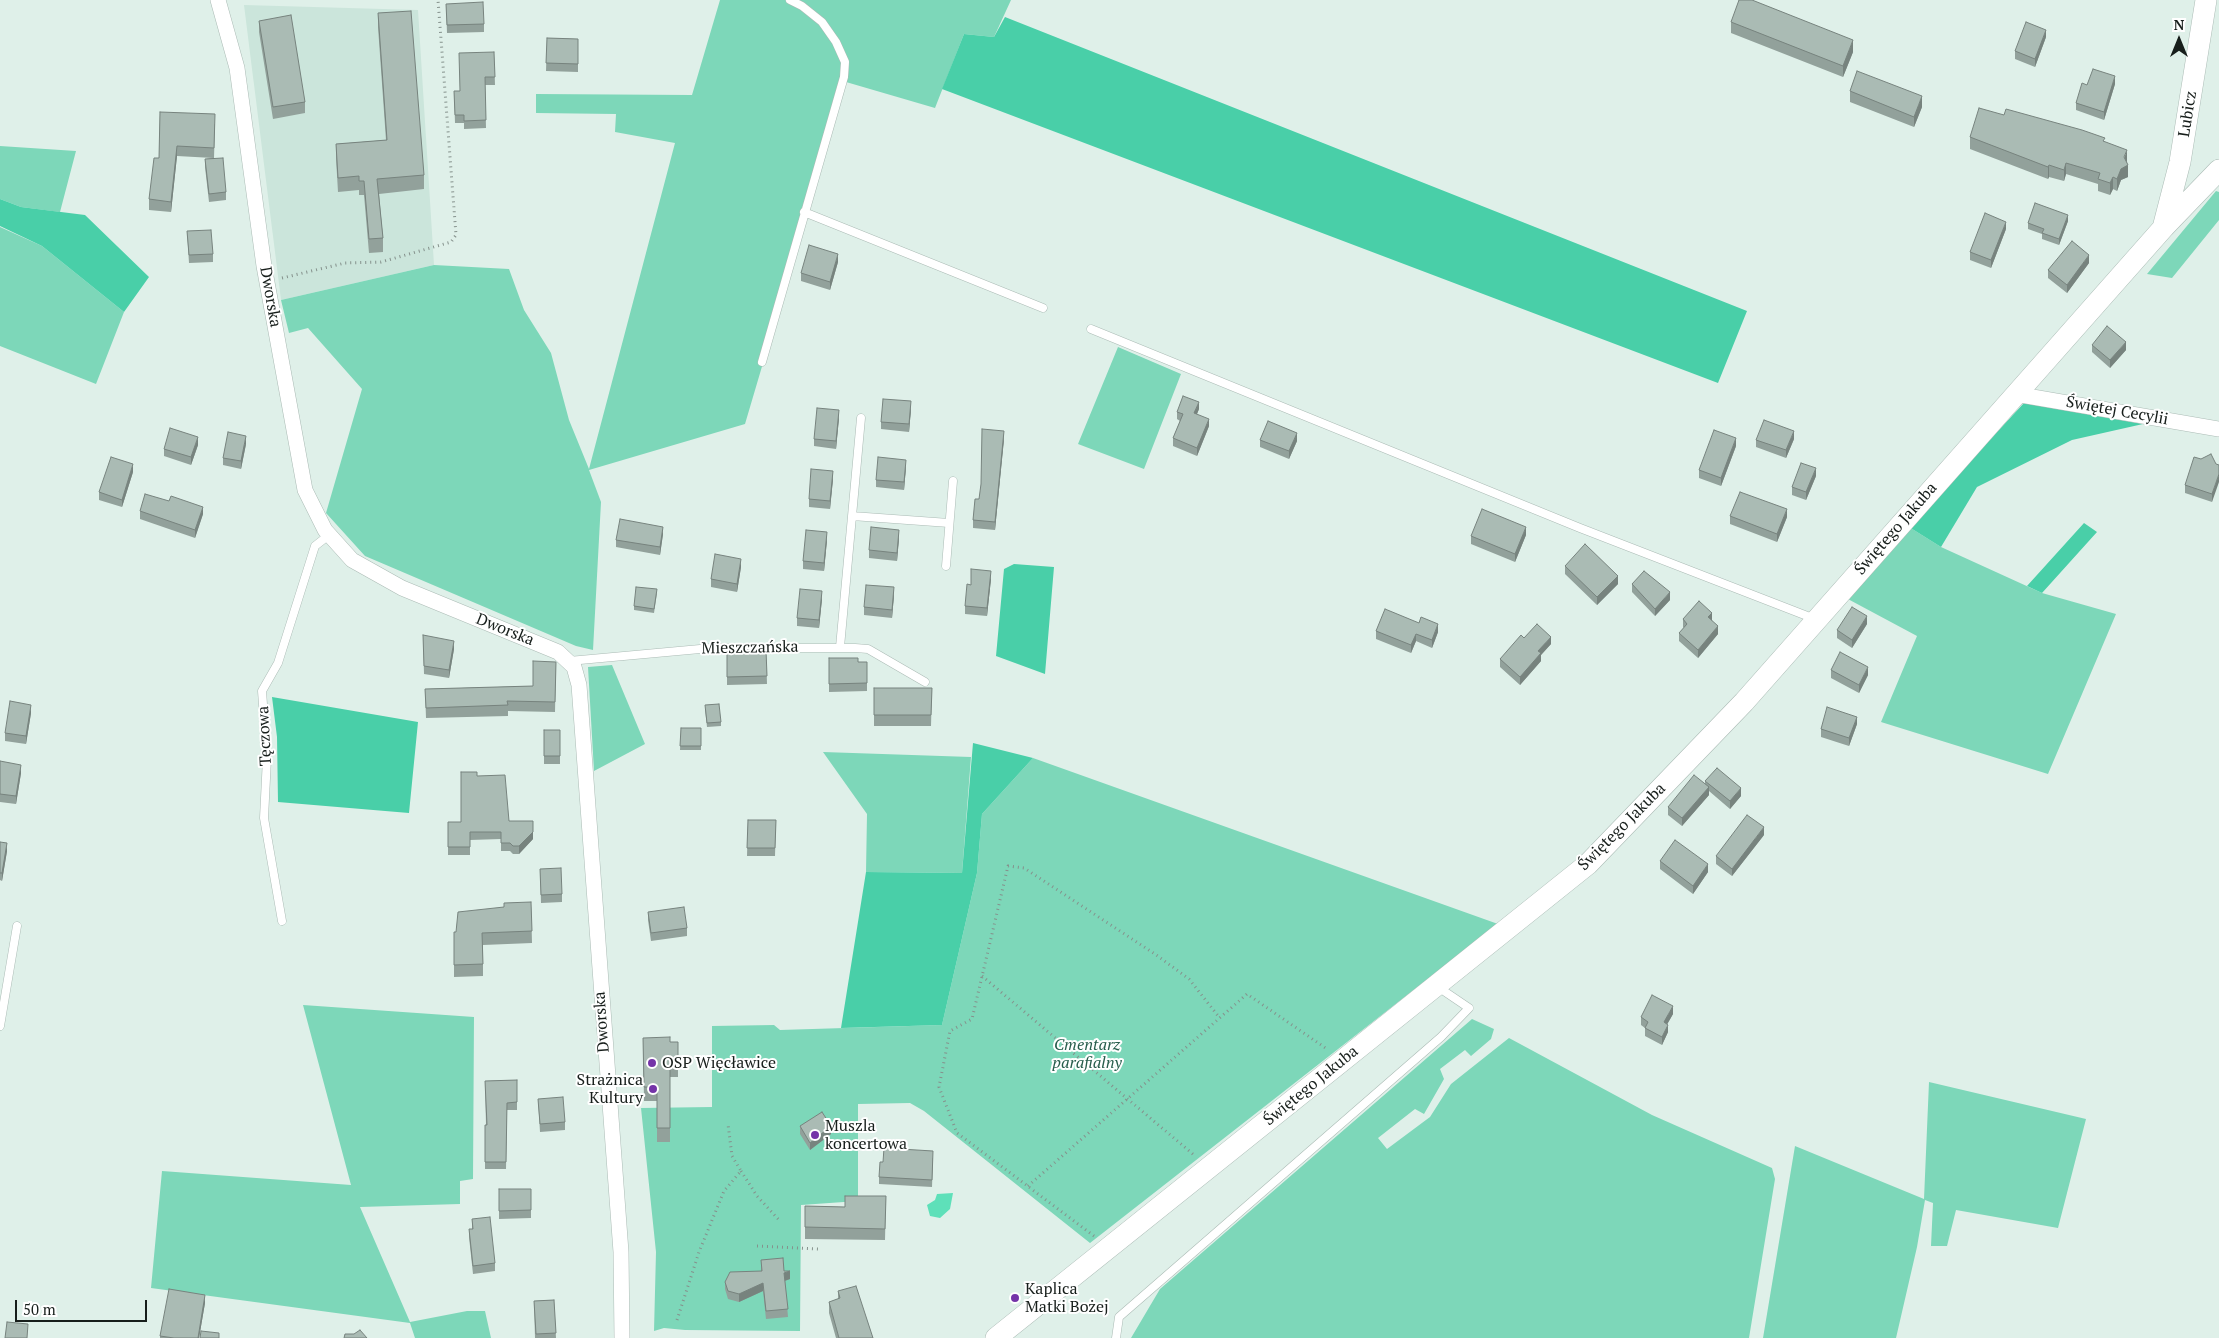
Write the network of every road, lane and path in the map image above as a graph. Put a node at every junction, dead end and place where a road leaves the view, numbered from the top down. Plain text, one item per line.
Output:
1 (218, 0) edge
2 (438, 0) edge
3 (790, 0) edge
4 (2206, 0) edge
5 (2180, 162) junction
6 (2215, 174) edge
7 (804, 212) junction
8 (2164, 227) junction
9 (267, 282) junction
10 (1043, 308) dead end
11 (1091, 329) dead end
12 (762, 362) dead end
13 (2015, 394) junction
14 (861, 418) dead end
15 (2219, 429) edge
16 (953, 481) dead end
17 (852, 516) junction
18 (949, 523) junction
19 (329, 535) junction
20 (946, 566) dead end
21 (1817, 619) junction
22 (840, 647) junction
23 (567, 661) junction
24 (925, 682) dead end
25 (282, 921) dead end
26 (17, 926) dead end
27 (982, 976) junction
28 (1436, 986) junction
29 (1219, 1017) junction
30 (0, 1026) edge
31 (1330, 1050) dead end
32 (1127, 1099) junction
33 (728, 1124) dead end
34 (1198, 1159) dead end
35 (741, 1171) junction
36 (1028, 1186) junction
37 (779, 1220) dead end
38 (1097, 1238) dead end
39 (757, 1246) dead end
40 (819, 1249) dead end
41 (677, 1320) dead end
42 (1000, 1337) edge
43 (622, 1338) edge
44 (1116, 1338) edge

1 - 9 street, Dworska
2 - 9 path
3 - 7 lane
4 - 5 street, Lubicz
5 - 6 street
5 - 8 street, Lubicz
6 - 8 street, Świętego Jakuba
7 - 10 lane
7 - 12 lane
8 - 13 street, Świętego Jakuba
9 - 19 street, Dworska
11 - 21 lane
13 - 15 street, Świętej Cecylii
13 - 21 street, Świętego Jakuba
14 - 17 lane
16 - 18 lane
17 - 18 lane
17 - 22 lane
18 - 20 lane
19 - 23 street, Dworska
19 - 25 lane, Tęczowa
21 - 28 street, Świętego Jakuba
22 - 23 lane, Mieszczańska
22 - 24 lane, Mieszczańska
23 - 43 street, Dworska
26 - 30 lane
27 - 29 path
27 - 32 path
27 - 36 path
28 - 42 street, Świętego Jakuba
28 - 44 lane
29 - 31 path
29 - 32 path
32 - 34 path
32 - 36 path
33 - 35 path
35 - 37 path
35 - 41 path
36 - 38 path
39 - 40 path

